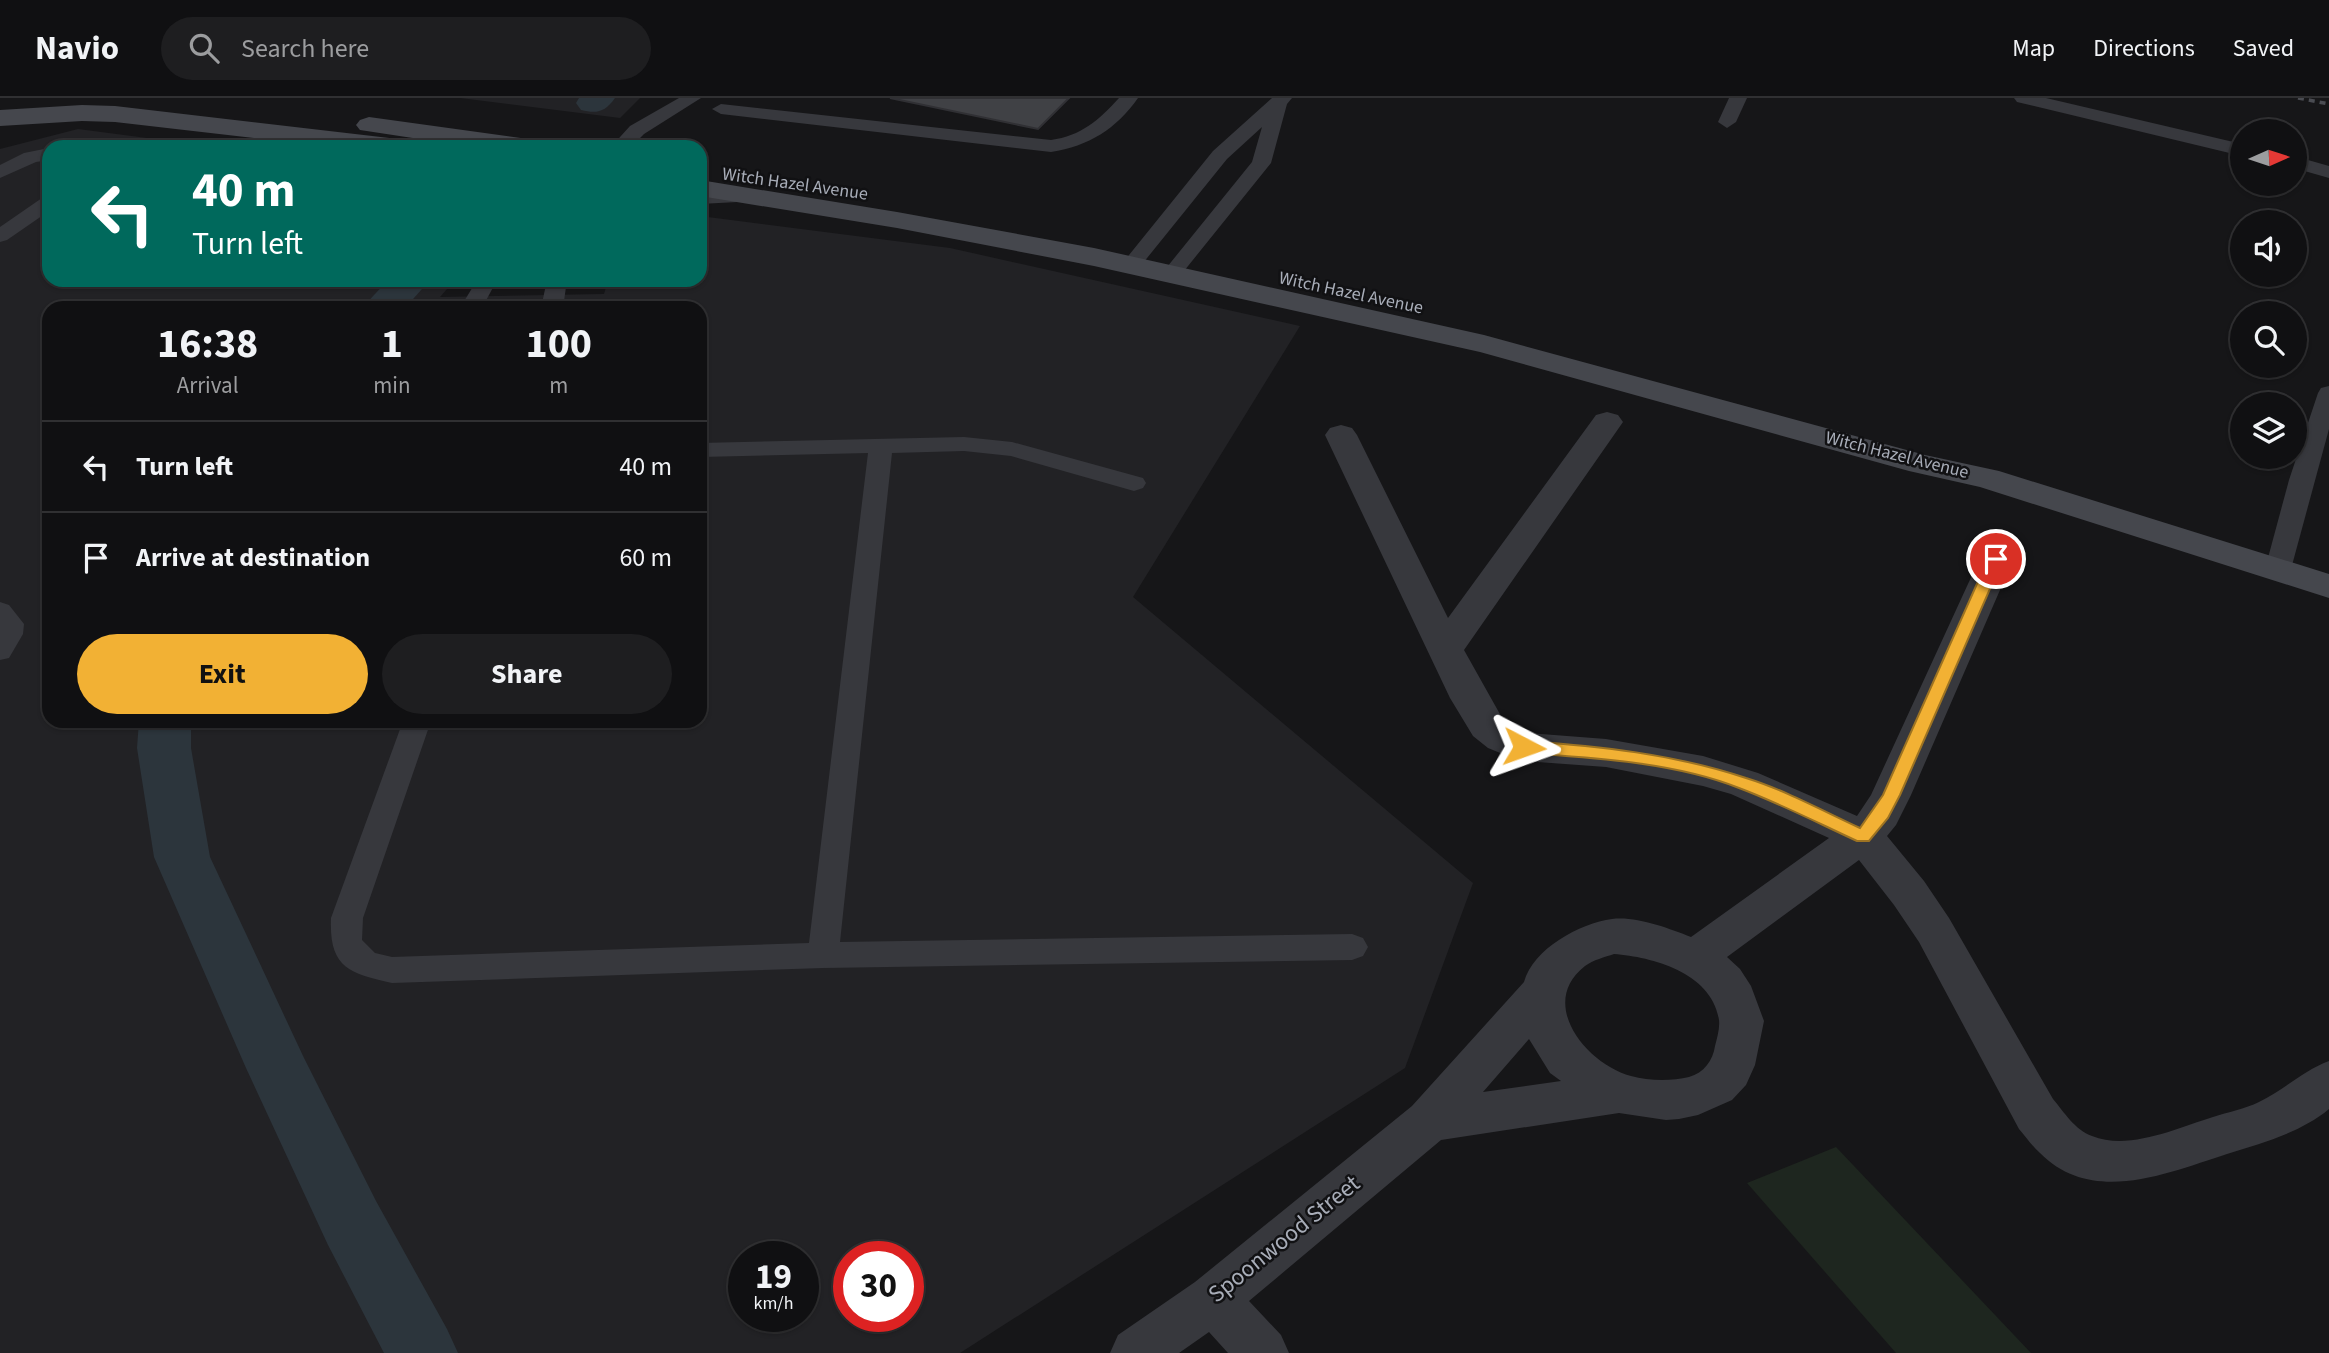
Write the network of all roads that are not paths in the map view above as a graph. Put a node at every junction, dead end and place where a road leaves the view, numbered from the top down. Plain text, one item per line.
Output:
1 (37, 98) edge
2 (148, 98) edge
3 (657, 98) edge
4 (692, 98) edge
5 (1129, 98) edge
6 (1738, 98) edge
7 (2023, 98) edge
8 (1281, 101) edge
9 (722, 109) dead end
10 (0, 118) edge
11 (1727, 122) dead end
12 (338, 140) edge
13 (474, 140) edge
14 (615, 140) edge
15 (628, 140) edge
16 (2230, 146) edge
17 (42, 155) edge
18 (2307, 166) edge
19 (0, 172) edge
20 (707, 172) edge
21 (2329, 172) edge
22 (707, 189) edge
23 (756, 196) junction
24 (707, 198) edge
25 (42, 207) edge
26 (0, 236) edge
27 (1139, 256) junction
28 (1180, 264) junction
29 (2329, 393) edge
30 (1607, 422) dead end
31 (1341, 435) dead end
32 (881, 446) junction
33 (707, 450) edge
34 (1134, 483) dead end
35 (1996, 559) dead end
36 (2278, 569) junction
37 (2329, 586) edge
38 (0, 611) edge
39 (1445, 649) junction
40 (0, 651) edge
41 (414, 728) edge
42 (1863, 836) junction
43 (1352, 947) dead end
44 (822, 955) junction
45 (1695, 957) junction
46 (1541, 994) junction
47 (2329, 1081) edge
48 (1617, 1093) junction
49 (1429, 1121) junction
50 (1213, 1299) junction
51 (1136, 1353) edge
52 (1263, 1353) edge

1 - 10 street
2 - 13 street
3 - 14 lane
4 - 15 lane
5 - 9 lane
6 - 11 lane
7 - 16 lane
8 - 27 lane
8 - 28 lane
10 - 12 street
17 - 19 lane
18 - 21 lane
20 - 27 street, Witch Hazel Avenue
22 - 23 street, Witch Hazel Avenue
23 - 24 lane
23 - 27 street, Witch Hazel Avenue
25 - 26 lane
27 - 28 street, Witch Hazel Avenue
28 - 36 street, Witch Hazel Avenue
29 - 36 lane
30 - 39 street
31 - 39 street
32 - 33 lane
32 - 34 lane
32 - 44 lane
35 - 42 street
36 - 37 street, Witch Hazel Avenue
38 - 40 lane
39 - 42 street
41 - 44 lane
42 - 45 street
42 - 47 street
43 - 44 lane
45 - 46 street
45 - 48 street
46 - 48 street
46 - 49 street, Spoonwood Street
48 - 49 street
49 - 50 street, Spoonwood Street
50 - 51 street, Spoonwood Street
50 - 52 street

